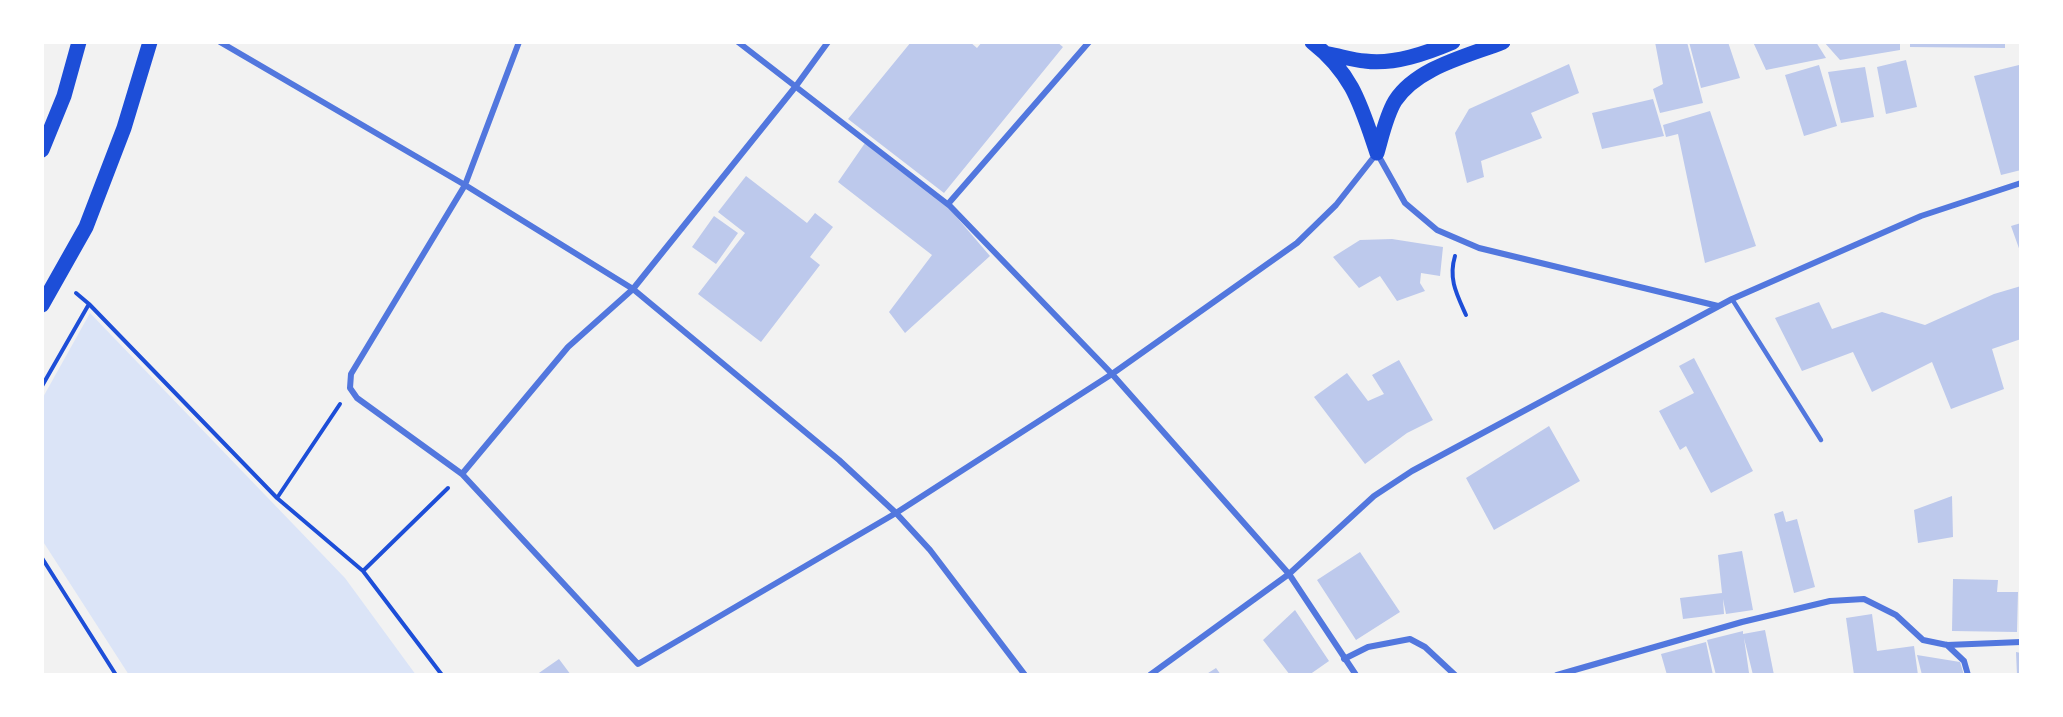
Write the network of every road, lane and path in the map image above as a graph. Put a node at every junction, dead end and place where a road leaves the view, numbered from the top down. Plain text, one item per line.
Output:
1 (80, 42) edge
2 (150, 42) edge
3 (220, 42) edge
4 (519, 42) edge
5 (738, 42) edge
6 (828, 42) edge
7 (1089, 42) edge
8 (1312, 42) edge
9 (1453, 42) edge
10 (1503, 42) edge
11 (1428, 53) junction
12 (1328, 54) junction
13 (1436, 68) junction
14 (796, 86) junction
15 (42, 150) edge
16 (1377, 153) junction
17 (2021, 183) edge
18 (465, 185) junction
19 (948, 204) junction
20 (1456, 254) dead end
21 (633, 290) junction
22 (1732, 299) junction
23 (42, 305) edge
24 (1718, 306) junction
25 (1466, 315) dead end
26 (1112, 374) junction
27 (42, 386) edge
28 (350, 388) junction
29 (1821, 440) dead end
30 (462, 474) junction
31 (277, 498) junction
32 (897, 513) junction
33 (42, 558) edge
34 (363, 571) junction
35 (1289, 574) junction
36 (2021, 642) edge
37 (1947, 645) junction
38 (1344, 659) junction
39 (116, 675) edge
40 (442, 675) edge
41 (1025, 675) edge
42 (1150, 675) edge
43 (1356, 675) edge
44 (1455, 675) edge
45 (1557, 675) edge
46 (1968, 675) edge

1 - 15 main road
2 - 23 main road
3 - 18 street
4 - 18 street
5 - 14 street
6 - 14 street
7 - 19 street
8 - 12 main road
9 - 11 main road
10 - 13 main road
11 - 12 main road
11 - 13 main road
12 - 16 main road
13 - 16 main road
14 - 19 street
14 - 21 street
16 - 24 street
16 - 26 street
17 - 22 street
18 - 21 street
18 - 28 street
19 - 26 street
20 - 25 path
21 - 30 street
21 - 32 street
22 - 24 street
22 - 29 lane
24 - 35 street
26 - 32 street
26 - 35 street
27 - 31 path
28 - 30 street
28 - 31 path
30 - 32 street
30 - 34 path
31 - 34 path
32 - 41 street
33 - 39 path
34 - 40 path
35 - 38 street
35 - 42 street
36 - 37 street
37 - 45 street
37 - 46 street
38 - 43 street
38 - 44 street

